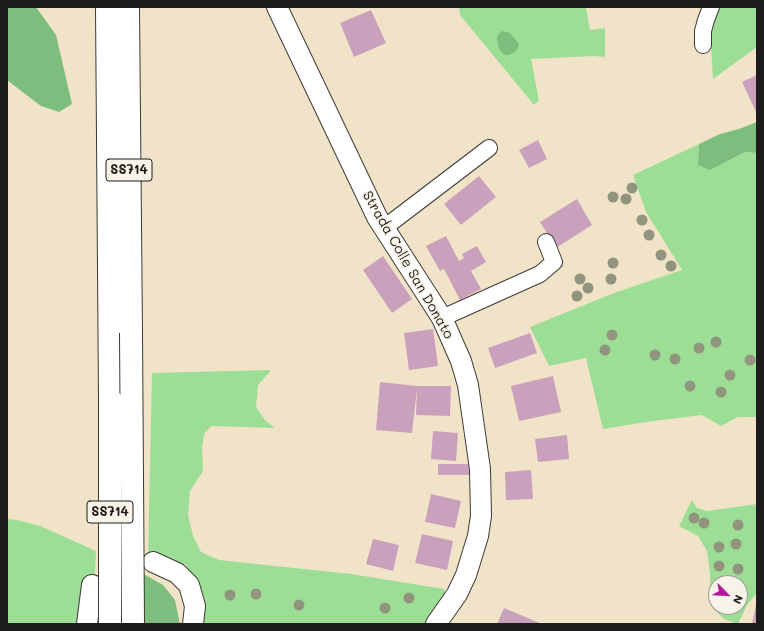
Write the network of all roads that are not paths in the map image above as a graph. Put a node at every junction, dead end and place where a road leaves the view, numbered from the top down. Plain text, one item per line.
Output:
1 (107, 7) edge
2 (128, 7) edge
3 (277, 7) edge
4 (711, 7) edge
5 (702, 45) dead end
6 (489, 148) dead end
7 (384, 228) junction
8 (546, 242) dead end
9 (442, 318) junction
10 (153, 562) dead end
11 (92, 585) dead end
12 (86, 624) edge
13 (110, 624) edge
14 (133, 624) edge
15 (193, 624) edge
16 (436, 624) edge

1 - 13 highway, SS714, bridge
2 - 14 highway, SS714, bridge
3 - 7 street, Strada Colle San Donato
4 - 5 street
6 - 7 street
7 - 9 street, Strada Colle San Donato
8 - 9 street
9 - 16 street, Strada Colle San Donato
10 - 15 street
11 - 12 street

